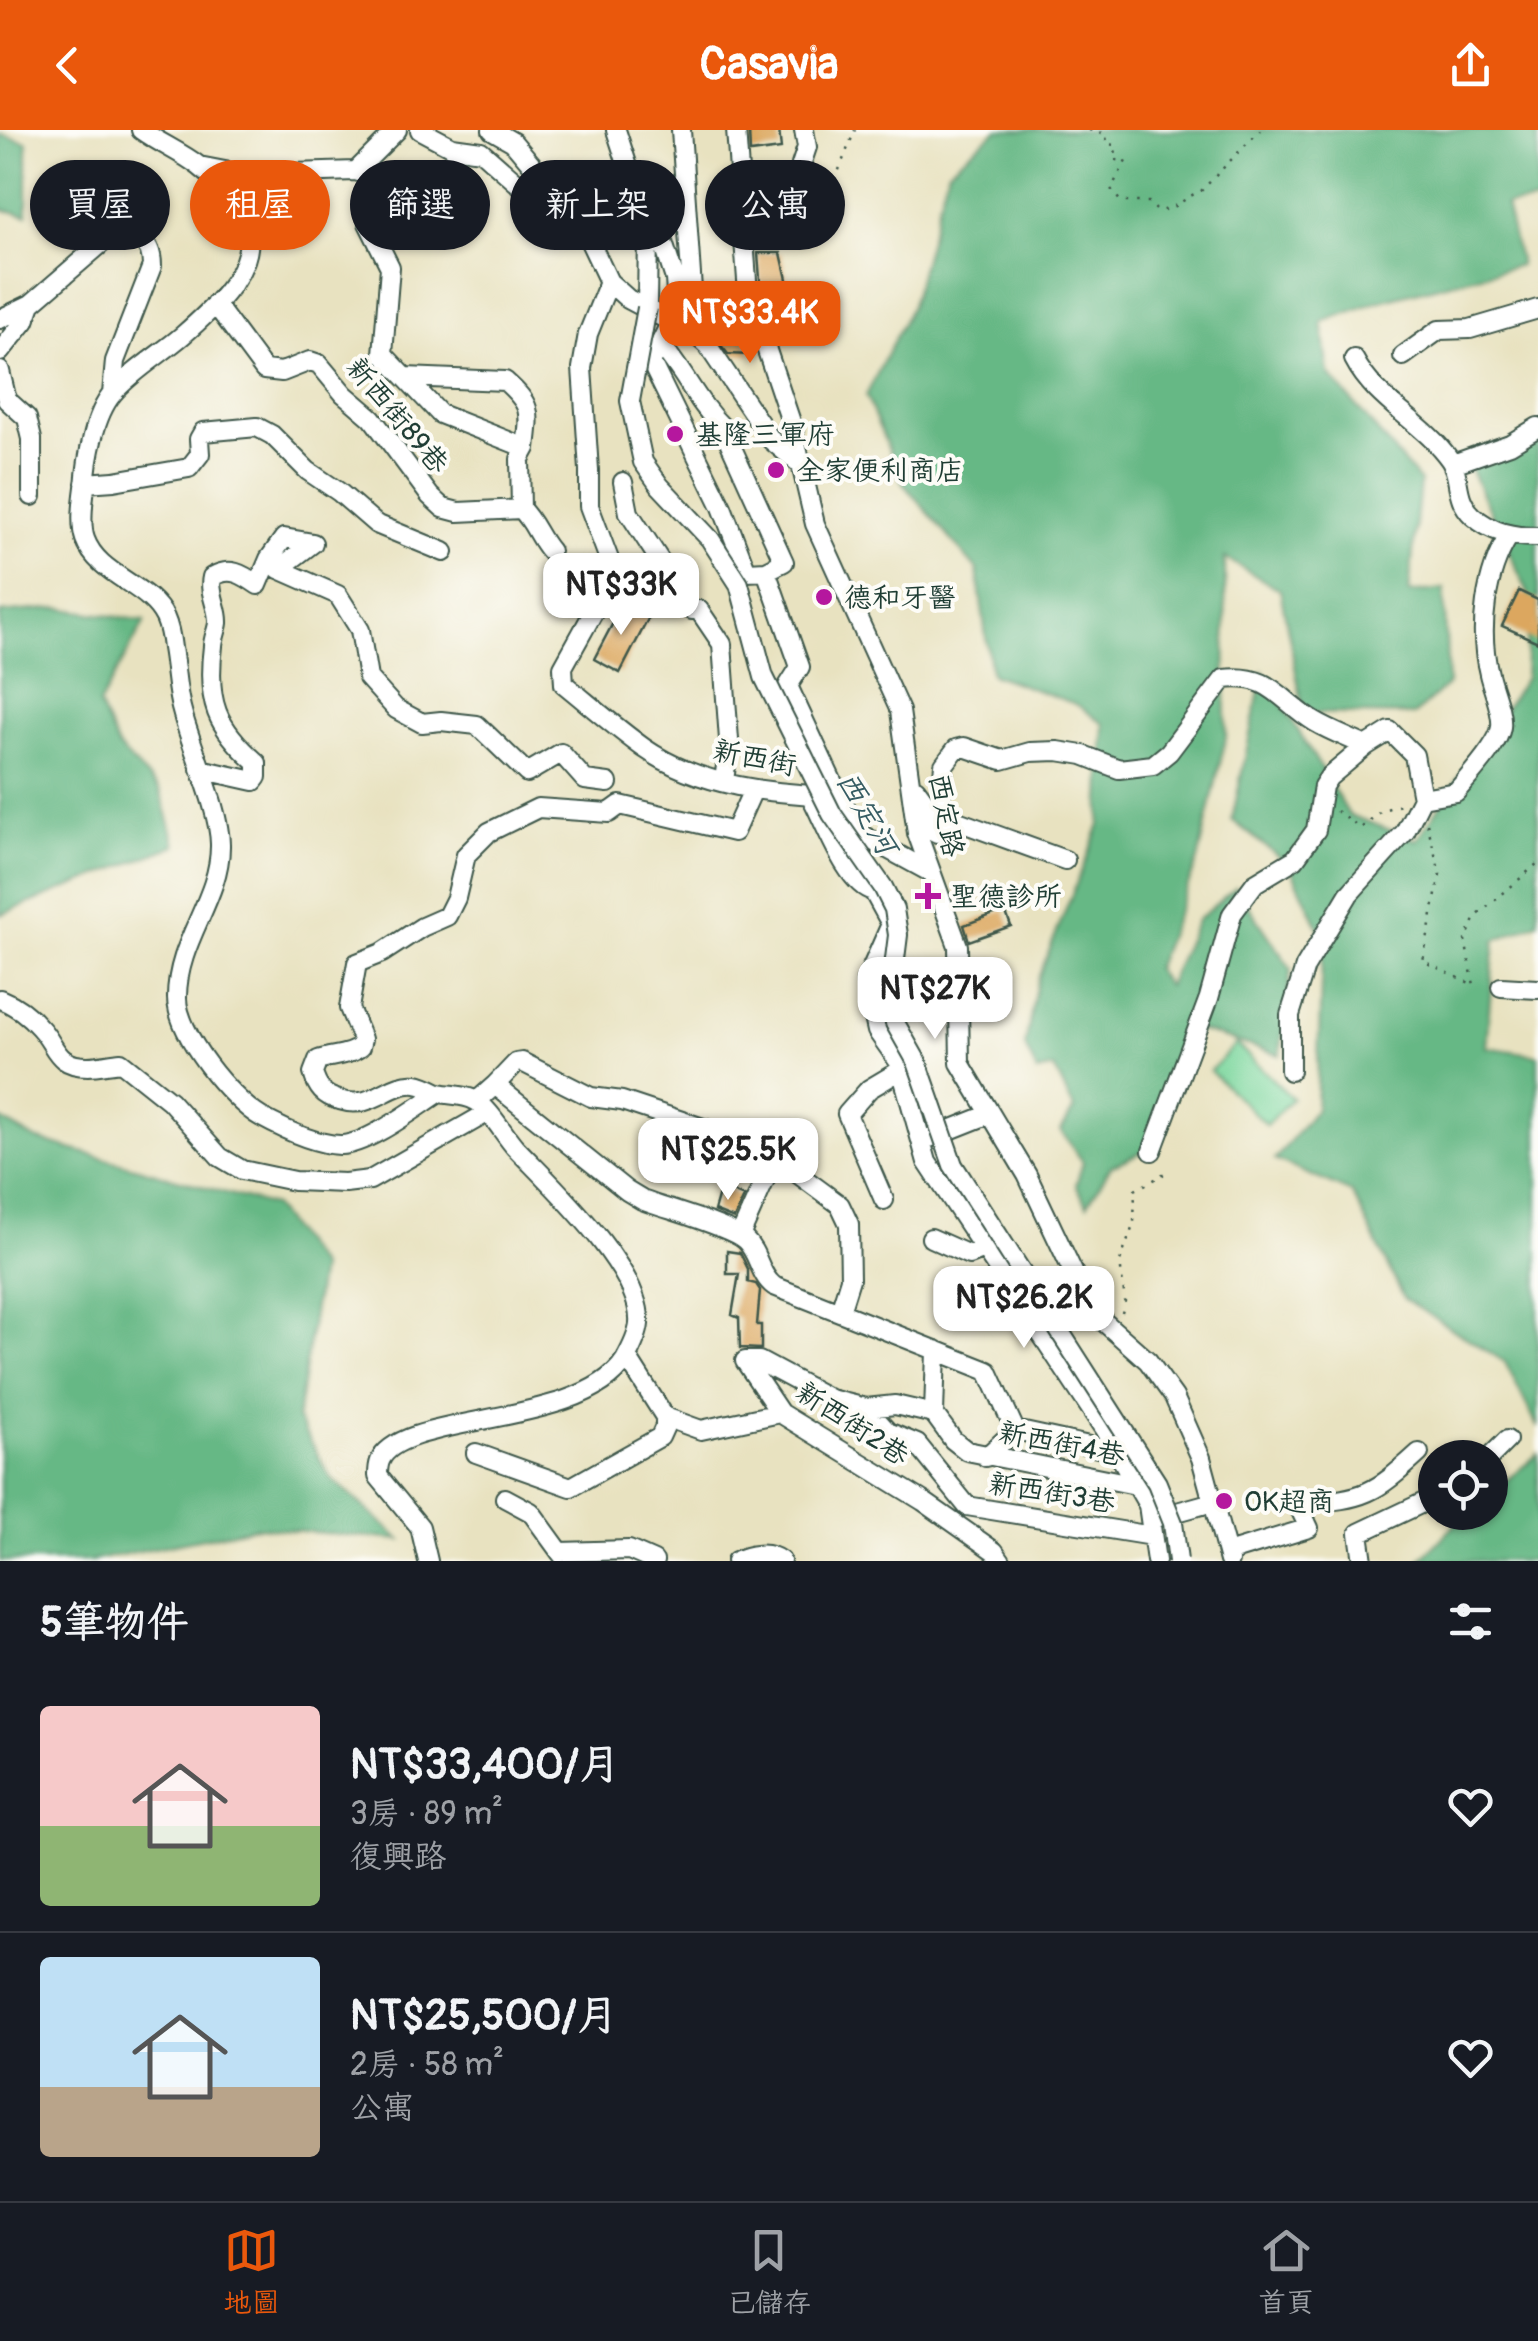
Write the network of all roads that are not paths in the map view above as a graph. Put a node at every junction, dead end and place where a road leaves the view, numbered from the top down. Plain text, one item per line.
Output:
1 (141, 130) edge
2 (397, 130) edge
3 (420, 130) edge
4 (492, 130) edge
5 (607, 130) edge
6 (616, 130) edge
7 (681, 130) edge
8 (736, 130) edge
9 (804, 130) edge
10 (190, 160) edge
11 (367, 160) edge
12 (528, 160) edge
13 (803, 160) edge
14 (510, 176) edge
15 (248, 250) edge
16 (381, 250) edge
17 (593, 250) edge
18 (609, 282) junction
19 (31, 304) junction
20 (215, 304) junction
21 (1538, 309) edge
22 (654, 312) junction
23 (0, 319) edge
24 (660, 344) junction
25 (0, 352) edge
26 (1404, 356) dead end
27 (1354, 358) dead end
28 (0, 372) edge
29 (404, 377) junction
30 (112, 394) junction
31 (1538, 427) edge
32 (526, 448) junction
33 (1453, 464) junction
34 (801, 465) junction
35 (85, 482) junction
36 (623, 482) dead end
37 (32, 496) dead end
38 (521, 508) junction
39 (1509, 536) junction
40 (1538, 537) edge
41 (550, 551) dead end
42 (444, 552) dead end
43 (766, 571) junction
44 (1366, 746) junction
45 (200, 770) junction
46 (910, 780) junction
47 (724, 782) junction
48 (608, 783) dead end
49 (753, 790) junction
50 (810, 795) junction
51 (839, 796) junction
52 (1422, 798) junction
53 (942, 815) junction
54 (1064, 860) dead end
55 (930, 872) junction
56 (1501, 987) dead end
57 (1538, 989) edge
58 (0, 999) edge
59 (901, 1070) junction
60 (1290, 1071) dead end
61 (496, 1085) junction
62 (439, 1092) junction
63 (482, 1107) junction
64 (990, 1114) junction
65 (922, 1140) junction
66 (1152, 1151) road end
67 (776, 1157) junction
68 (884, 1200) dead end
69 (740, 1236) junction
70 (931, 1238) dead end
71 (984, 1249) junction
72 (840, 1311) junction
73 (936, 1350) junction
74 (627, 1357) junction
75 (866, 1408) junction
76 (780, 1413) junction
77 (934, 1414) junction
78 (665, 1417) junction
79 (1015, 1430) junction
80 (1117, 1452) junction
81 (476, 1453) dead end
82 (1418, 1455) edge
83 (986, 1457) junction
84 (1136, 1485) junction
85 (505, 1498) dead end
86 (1214, 1502) junction
87 (1418, 1504) edge
88 (1151, 1528) junction
89 (564, 1556) edge
90 (1228, 1557) edge
91 (428, 1561) edge
92 (654, 1561) edge
93 (736, 1561) edge
94 (781, 1561) edge
95 (1001, 1561) edge
96 (1156, 1561) edge
97 (1178, 1561) edge
98 (1363, 1561) edge

1 - 10 street
2 - 11 street
3 - 14 street
4 - 12 street
5 - 22 street
6 - 22 street
7 - 22 street
8 - 34 street, 西定路
9 - 13 street
15 - 20 street
16 - 29 street
17 - 18 street
18 - 22 street
18 - 47 street, 新西街
19 - 23 street
19 - 25 street
19 - 30 street
20 - 30 street
20 - 38 street, 新西街89巷
21 - 26 street
22 - 24 street
22 - 34 street
22 - 97 street, bridge
24 - 43 street
24 - 43 street
27 - 33 street
28 - 37 street
29 - 32 street
29 - 32 street
30 - 35 street
31 - 33 street
32 - 38 street
33 - 39 street
34 - 46 street, 西定路
35 - 42 street
35 - 45 street
36 - 47 street
38 - 41 street
39 - 40 street
39 - 52 street
43 - 51 street
44 - 52 street
44 - 53 street
44 - 66 street
45 - 48 street
45 - 62 street
46 - 53 street
46 - 55 street, 西定路
47 - 49 street, 新西街
49 - 50 street, 新西街
49 - 62 street
50 - 51 street
50 - 59 street, 新西街
51 - 55 street
52 - 60 street
53 - 54 street
55 - 64 street, 西定路
56 - 57 street
58 - 63 street
59 - 65 street, 新西街
59 - 68 street
61 - 63 street
61 - 67 street
61 - 69 street
62 - 63 street
63 - 74 street
64 - 65 street, bridge
64 - 86 street, 西定路
65 - 71 street, 新西街
67 - 69 street
67 - 72 street
69 - 72 street, 新西街4巷
70 - 71 street
71 - 80 street, 新西街
72 - 73 street, 新西街4巷
73 - 77 street
73 - 79 street, 新西街4巷
74 - 78 street
74 - 91 street
75 - 76 street, 新西街2巷
75 - 77 street
75 - 88 street, 新西街3巷
76 - 78 street
76 - 95 street, 新西街2巷
77 - 83 street, 新西街4巷
78 - 81 street
79 - 80 street
79 - 83 street
80 - 84 street, 新西街
82 - 90 street
83 - 84 street, 新西街4巷
84 - 88 street, 新西街
85 - 89 street
86 - 88 street
86 - 90 street, 西定路
87 - 98 street
88 - 96 street, 新西街
89 - 92 street
93 - 94 street

